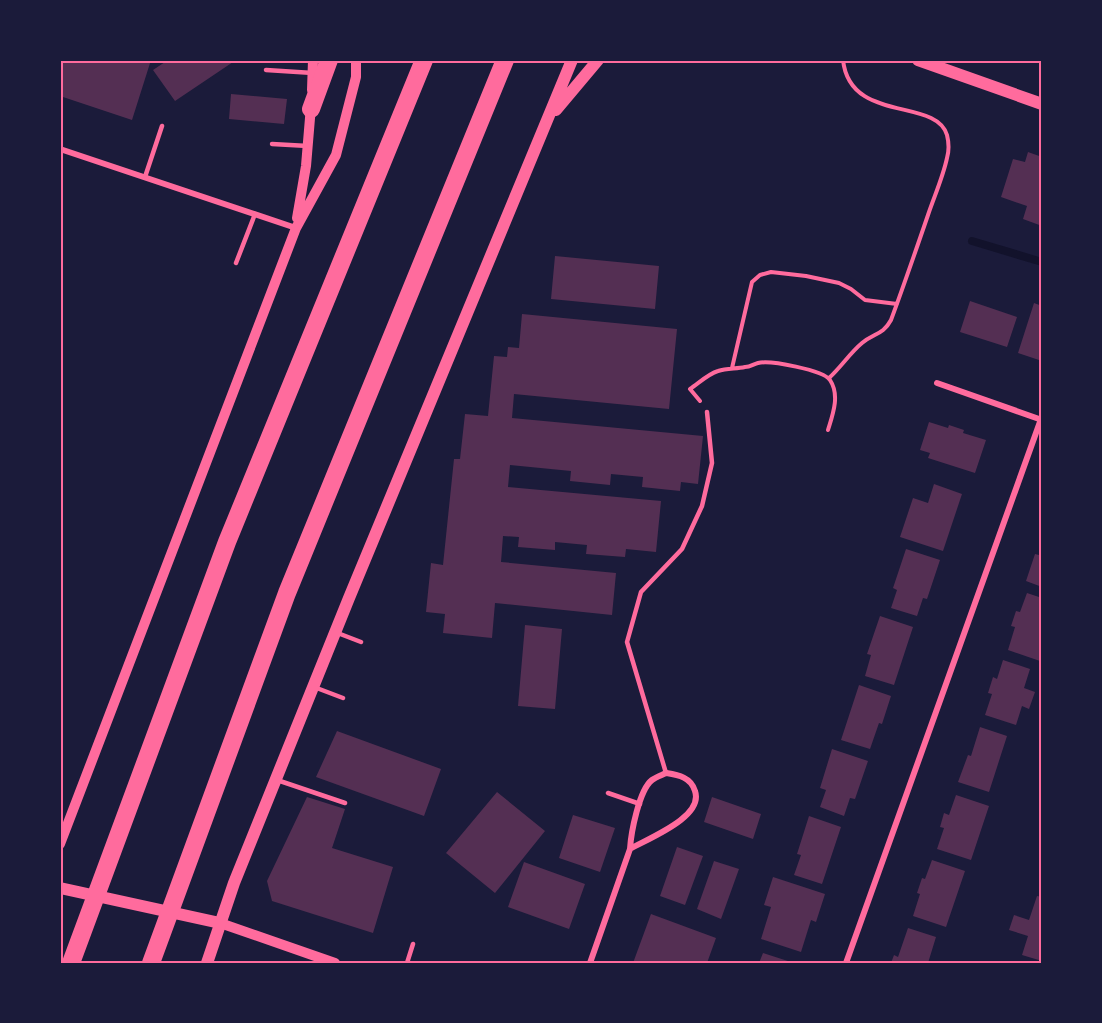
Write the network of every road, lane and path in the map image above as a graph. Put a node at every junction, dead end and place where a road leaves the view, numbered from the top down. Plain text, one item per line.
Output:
1 (313, 60) edge
2 (329, 60) edge
3 (356, 60) edge
4 (424, 60) edge
5 (505, 60) edge
6 (572, 60) edge
7 (598, 60) edge
8 (843, 60) edge
9 (918, 60) edge
10 (266, 70) dead end
11 (313, 73) junction
12 (1042, 104) edge
13 (311, 109) junction
14 (548, 120) junction
15 (162, 126) dead end
16 (272, 144) dead end
17 (308, 146) junction
18 (60, 149) edge
19 (145, 177) junction
20 (255, 214) junction
21 (296, 228) junction
22 (236, 263) dead end
23 (897, 304) junction
24 (732, 368) junction
25 (829, 378) junction
26 (937, 382) dead end
27 (690, 389) dead end
28 (707, 412) dead end
29 (1041, 420) edge
30 (828, 430) dead end
31 (335, 632) junction
32 (361, 642) dead end
33 (314, 687) junction
34 (343, 698) dead end
35 (666, 773) junction
36 (277, 780) junction
37 (608, 793) dead end
38 (345, 803) dead end
39 (640, 804) junction
40 (60, 844) edge
41 (630, 849) junction
42 (65, 889) edge
43 (220, 922) junction
44 (413, 944) dead end
45 (70, 963) edge
46 (151, 963) edge
47 (207, 963) edge
48 (335, 963) edge
49 (406, 963) edge
50 (590, 963) edge
51 (846, 963) edge

1 - 11 street
2 - 13 highway
3 - 21 street
4 - 45 highway
5 - 46 highway
6 - 14 main road
7 - 14 main road
8 - 23 path
9 - 12 main road
10 - 11 lane
11 - 13 street
13 - 17 street
14 - 31 main road
15 - 19 lane
16 - 17 lane
17 - 21 street
18 - 19 street
19 - 20 street
20 - 21 street
20 - 22 lane
21 - 40 street
23 - 24 path
23 - 25 path
24 - 25 path
24 - 27 path
25 - 30 path
26 - 29 street
28 - 35 lane
29 - 51 street
31 - 32 lane
31 - 33 main road
33 - 34 lane
33 - 36 main road
35 - 39 street
35 - 41 street
36 - 38 lane
36 - 43 main road
37 - 39 lane
39 - 41 street
41 - 50 street
42 - 43 main road
43 - 47 main road
43 - 48 street
44 - 49 lane

